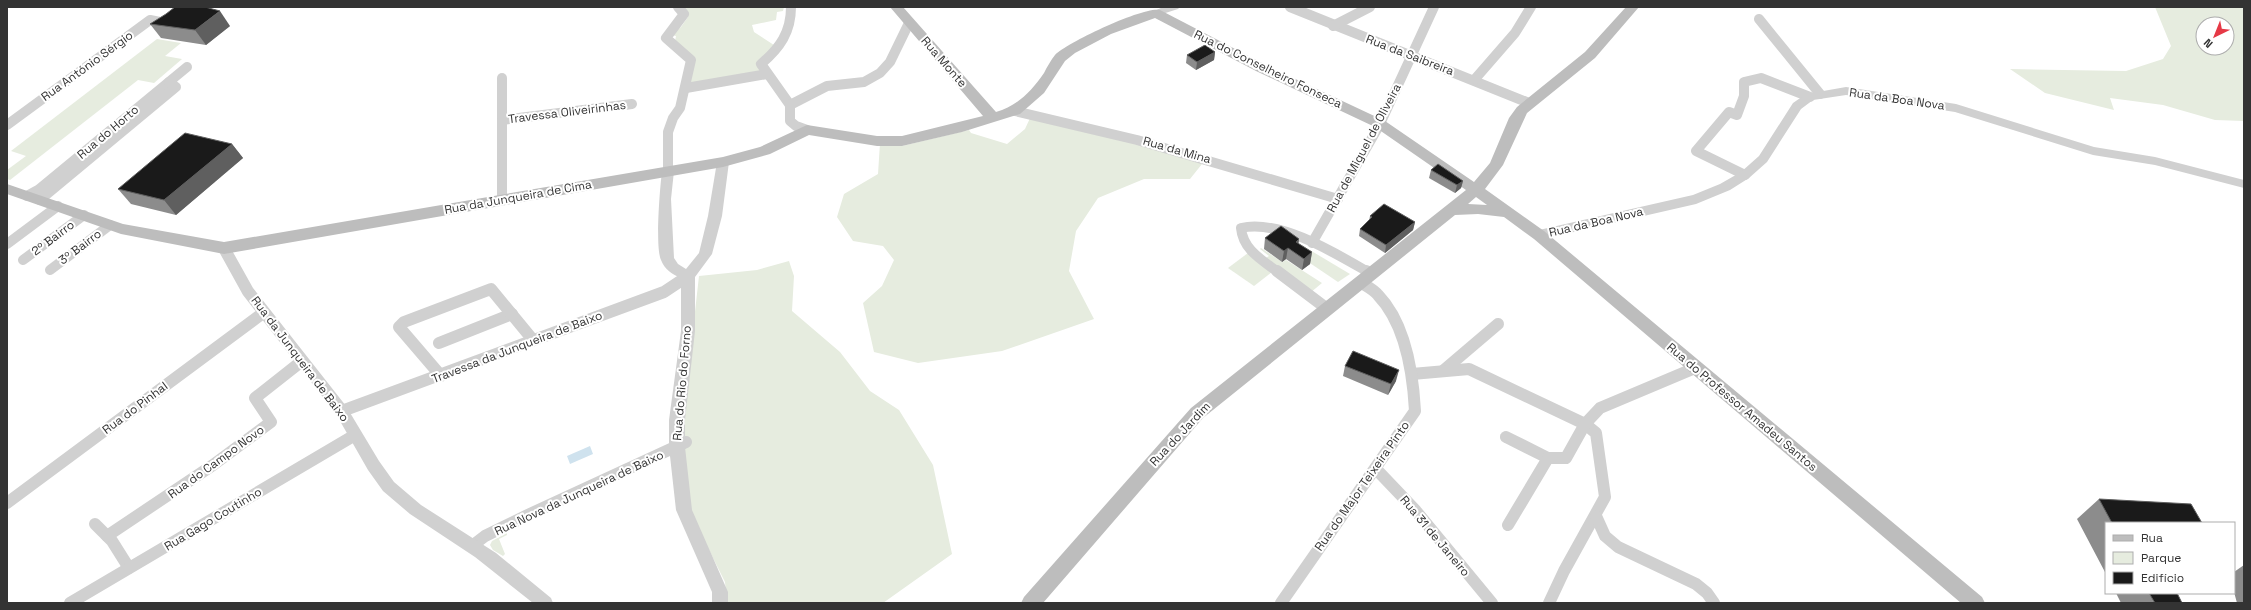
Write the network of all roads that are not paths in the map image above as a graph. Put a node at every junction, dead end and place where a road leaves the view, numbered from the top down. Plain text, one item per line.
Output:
1 (678, 7) edge
2 (791, 7) edge
3 (896, 7) edge
4 (1174, 7) edge
5 (1290, 7) edge
6 (1370, 7) edge
7 (1434, 7) edge
8 (1531, 7) edge
9 (1633, 7) edge
10 (1156, 13) junction
11 (1759, 20) dead end
12 (910, 23) junction
13 (172, 24) edge
14 (1333, 26) junction
15 (1411, 56) junction
16 (187, 67) dead end
17 (767, 74) junction
18 (502, 78) dead end
19 (1475, 79) junction
20 (686, 88) junction
21 (1815, 96) junction
22 (1529, 103) junction
23 (632, 104) dead end
24 (790, 105) junction
25 (1015, 110) junction
26 (992, 117) junction
27 (502, 120) junction
28 (1380, 124) junction
29 (7, 125) edge
30 (807, 130) junction
31 (723, 162) junction
32 (668, 171) junction
33 (1745, 175) junction
34 (2244, 184) edge
35 (7, 188) edge
36 (1476, 190) junction
37 (34, 198) junction
38 (1338, 199) junction
39 (502, 200) junction
40 (58, 206) junction
41 (1451, 210) junction
42 (1508, 212) junction
43 (84, 215) junction
44 (110, 225) junction
45 (1539, 236) junction
46 (1312, 243) junction
47 (7, 244) edge
48 (224, 248) junction
49 (23, 260) dead end
50 (50, 270) dead end
51 (688, 276) junction
52 (1366, 278) junction
53 (1326, 308) junction
54 (263, 313) junction
55 (512, 314) junction
56 (1498, 324) dead end
57 (533, 340) junction
58 (439, 343) dead end
59 (302, 361) junction
60 (1695, 368) junction
61 (1444, 370) junction
62 (1412, 374) junction
63 (441, 376) junction
64 (342, 411) junction
65 (1584, 423) junction
66 (355, 435) junction
67 (1506, 437) dead end
68 (682, 445) junction
69 (1548, 458) junction
70 (1376, 469) junction
71 (7, 503) edge
72 (1596, 516) junction
73 (95, 524) dead end
74 (1508, 525) dead end
75 (107, 536) junction
76 (472, 546) junction
77 (130, 568) junction
78 (70, 603) edge
79 (545, 603) edge
80 (720, 603) edge
81 (1031, 603) edge
82 (1282, 603) edge
83 (1492, 603) edge
84 (1549, 603) edge
85 (1714, 603) edge
86 (1975, 603) edge

1 - 20 street
2 - 17 street
3 - 12 main road, Rua Monte
4 - 10 street
5 - 14 street, Rua da Saibreira
6 - 14 street
7 - 15 street, Rua de Miguel de Oliveira
8 - 19 street
9 - 22 main road, Rua do Jardim
10 - 25 main road
10 - 28 main road, Rua do Conselheiro Fonseca
11 - 21 street
12 - 24 street
12 - 26 main road, Rua Monte
13 - 29 street, Rua António Sérgio
14 - 15 street, Rua da Saibreira
15 - 19 street, Rua da Saibreira
15 - 28 street, Rua de Miguel de Oliveira
16 - 37 street
17 - 20 street
17 - 24 street
18 - 27 street
19 - 22 street, Rua da Saibreira
20 - 32 street
21 - 33 street, Rua da Boa Nova
21 - 33 street
21 - 34 street, Rua da Boa Nova
22 - 36 main road, Rua do Jardim
23 - 27 street, Travessa Oliveirinhas
24 - 30 street
25 - 26 main road
25 - 38 street, Rua da Mina
26 - 30 main road
27 - 39 street
28 - 36 main road, Rua do Conselheiro Fonseca
28 - 38 street, Rua de Miguel de Oliveira
30 - 31 main road, Rua da Junqueira de Cima
31 - 32 main road, Rua da Junqueira de Cima
31 - 51 street
32 - 39 main road, Rua da Junqueira de Cima
32 - 51 street
33 - 45 street, Rua da Boa Nova
35 - 37 main road, Rua da Junqueira de Cima
36 - 41 main road, Rua do Jardim
36 - 42 main road, Rua do Professor Amadeu Santos
37 - 40 main road, Rua da Junqueira de Cima
38 - 46 street, Rua de Miguel de Oliveira
39 - 48 main road, Rua da Junqueira de Cima
40 - 43 main road, Rua da Junqueira de Cima
40 - 47 street
41 - 42 main road
41 - 52 main road, Rua do Jardim
42 - 45 main road, Rua do Professor Amadeu Santos
43 - 44 main road, Rua da Junqueira de Cima
43 - 49 street, 2º Bairro
44 - 48 main road, Rua da Junqueira de Cima
44 - 50 street, 3º Bairro
45 - 60 main road, Rua do Professor Amadeu Santos
46 - 52 street, Rua do Major Teixeira Pinto
46 - 53 street, Rua do Major Teixeira Pinto
48 - 54 street, Rua da Junqueira de Baixo
51 - 57 street, Travessa da Junqueira de Baixo
51 - 68 street, Rua do Rio do Forno
52 - 53 main road, Rua do Jardim
52 - 62 street, Rua do Major Teixeira Pinto
53 - 81 main road, Rua do Jardim
54 - 59 street, Rua da Junqueira de Baixo
54 - 71 street, Rua do Pinhal
55 - 57 street
55 - 58 street
55 - 63 street
56 - 61 street
57 - 63 street, Travessa da Junqueira de Baixo
59 - 64 street, Rua da Junqueira de Baixo
59 - 75 street, Rua do Campo Novo
60 - 65 street
60 - 86 main road, Rua do Professor Amadeu Santos
61 - 62 street
61 - 65 street
62 - 70 street, Rua do Major Teixeira Pinto
63 - 64 street, Travessa da Junqueira de Baixo
64 - 66 street, Rua da Junqueira de Baixo
65 - 69 street
65 - 72 street
66 - 76 street, Rua da Junqueira de Baixo
66 - 77 street, Rua Gago Coutinho
67 - 69 street
68 - 76 street, Rua Nova da Junqueira de Baixo
68 - 80 street, Rua do Rio do Forno
69 - 74 street
70 - 82 street, Rua do Major Teixeira Pinto
70 - 83 street, Rua 31 de Janeiro
72 - 84 street
72 - 85 street
73 - 75 street
75 - 77 street
76 - 79 street, Rua da Junqueira de Baixo
77 - 78 street, Rua Gago Coutinho

